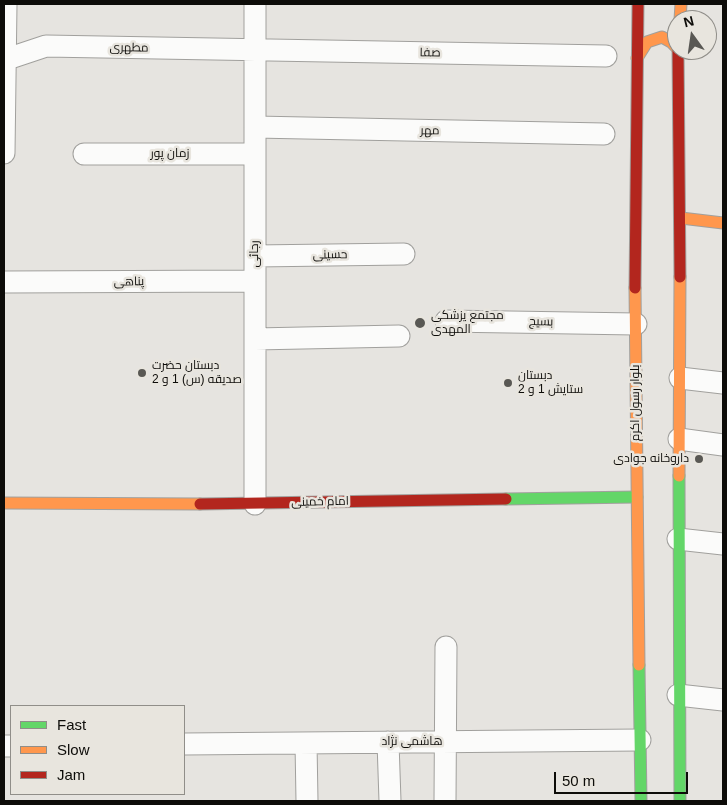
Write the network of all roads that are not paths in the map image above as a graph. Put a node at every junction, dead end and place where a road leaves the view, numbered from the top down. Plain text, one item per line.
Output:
1 (6, 4) edge
2 (255, 4) edge
3 (638, 4) edge
4 (667, 40) edge
5 (255, 50) junction
6 (606, 56) dead end
7 (637, 58) junction
8 (4, 60) edge
9 (678, 60) edge
10 (255, 127) junction
11 (604, 134) dead end
12 (4, 153) edge
13 (84, 154) dead end
14 (255, 154) junction
15 (681, 218) junction
16 (723, 223) edge
17 (404, 254) dead end
18 (255, 256) junction
19 (255, 280) junction
20 (4, 282) edge
21 (446, 321) dead end
22 (636, 324) junction
23 (399, 336) dead end
24 (255, 339) junction
25 (680, 378) junction
26 (723, 383) edge
27 (679, 439) junction
28 (723, 446) edge
29 (636, 497) junction
30 (4, 503) edge
31 (255, 504) junction
32 (678, 538) junction
33 (723, 544) edge
34 (446, 648) dead end
35 (678, 695) junction
36 (723, 700) edge
37 (640, 740) junction
38 (388, 742) junction
39 (445, 742) junction
40 (306, 743) junction
41 (185, 744) edge
42 (306, 801) edge
43 (390, 801) edge
44 (445, 801) edge
45 (641, 801) edge
46 (680, 801) edge
47 (684, 801) edge

1 - 8 street
2 - 5 street, رجائی
3 - 7 main road, بلوار رسول اکرم
4 - 7 main road
5 - 6 street, صفا
5 - 8 street, مطهری
5 - 10 street, رجائی
7 - 22 main road, بلوار رسول اکرم
8 - 12 street
9 - 15 main road
10 - 11 street, مهر
10 - 14 street, رجائی
13 - 14 street, زمان پور
14 - 18 street, رجائی
15 - 16 main road
15 - 25 main road
17 - 18 street, حسینی
18 - 19 street, رجائی
19 - 20 street, پناهی
19 - 24 street, رجائی
21 - 22 street, بسیج
22 - 29 main road, بلوار رسول اکرم
23 - 24 street
24 - 31 street, رجائی
25 - 26 street
25 - 27 main road
27 - 28 street
27 - 32 main road
29 - 31 main road, امام خمینی
29 - 37 main road, بلوار رسول اکرم
30 - 31 main road, امام خمینی
32 - 33 street
32 - 35 main road
34 - 39 street
35 - 36 street
35 - 46 main road
37 - 39 street, هاشمی نژاد
37 - 45 main road, بلوار رسول اکرم
38 - 39 street, هاشمی نژاد
38 - 40 street, هاشمی نژاد
38 - 43 street
39 - 44 street
40 - 41 street, هاشمی نژاد
40 - 42 street
46 - 47 main road

